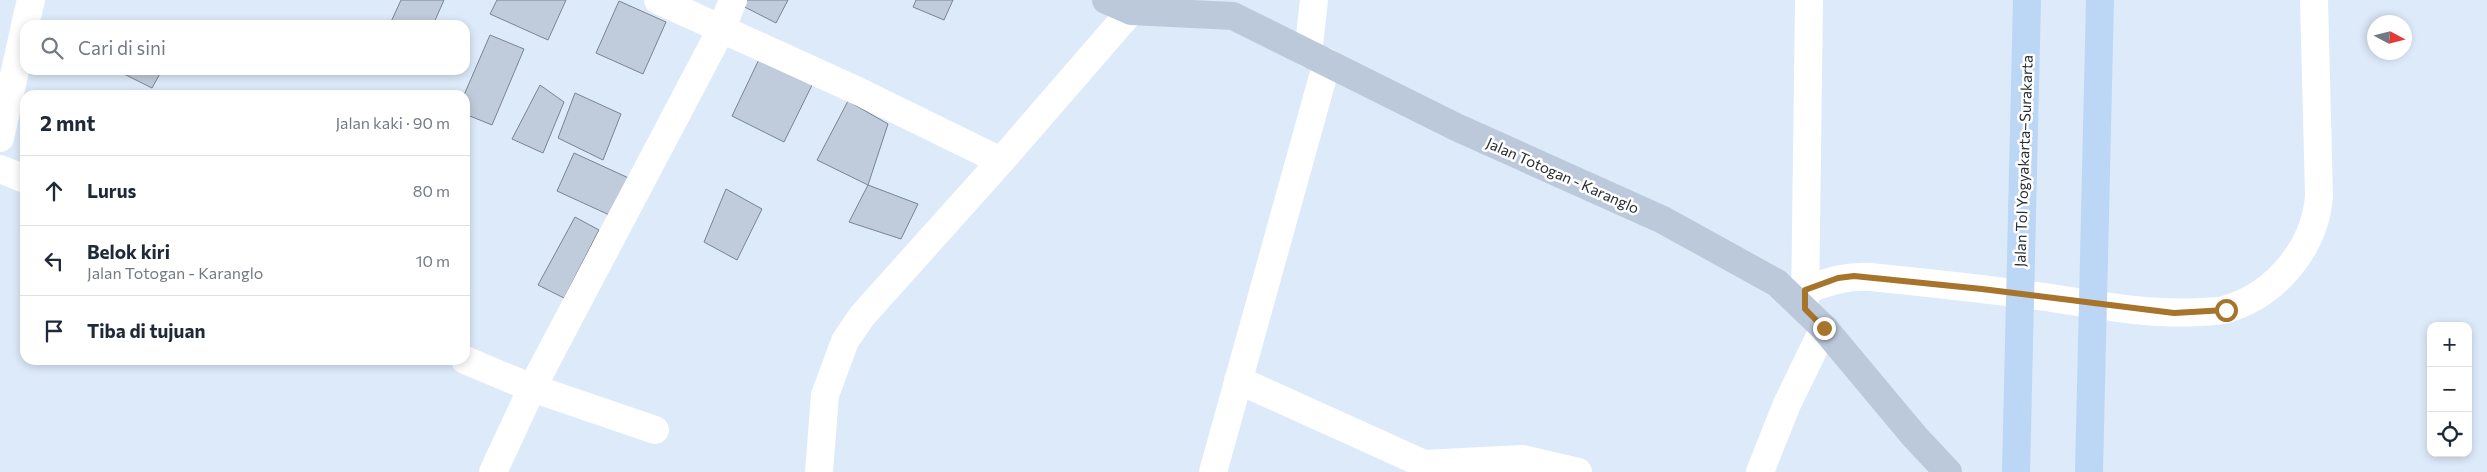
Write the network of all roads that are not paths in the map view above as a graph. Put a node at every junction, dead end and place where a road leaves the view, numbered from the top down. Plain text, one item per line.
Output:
1 (31, 0) edge
2 (658, 0) edge
3 (734, 0) edge
4 (1106, 0) edge
5 (1314, 0) edge
6 (1809, 0) edge
7 (2027, 0) edge
8 (2100, 0) edge
9 (2314, 0) edge
10 (1131, 12) junction
11 (26, 20) edge
12 (722, 28) junction
13 (20, 48) edge
14 (1317, 58) junction
15 (0, 138) edge
16 (1002, 161) junction
17 (0, 169) edge
18 (20, 177) edge
19 (1805, 299) junction
20 (1824, 328) junction
21 (470, 362) edge
22 (1238, 380) junction
23 (532, 388) junction
24 (655, 430) dead end
25 (493, 472) edge
26 (819, 472) edge
27 (1213, 472) edge
28 (1578, 472) edge
29 (1760, 472) edge
30 (1948, 472) edge
31 (2016, 472) edge
32 (2089, 472) edge

1 - 11 street
2 - 12 street
3 - 12 street
4 - 10 main road, Jalan Totogan - Karanglo
5 - 14 street
6 - 19 street
7 - 31 highway, Jalan Tol Yogyakarta–Surakarta
8 - 32 highway
9 - 19 street
10 - 14 main road, Jalan Totogan - Karanglo
10 - 16 street
12 - 16 street
12 - 23 street
13 - 15 street
14 - 19 main road, Jalan Totogan - Karanglo
14 - 22 street
16 - 26 street
17 - 18 street
19 - 20 main road, Jalan Totogan - Karanglo
20 - 29 street
20 - 30 main road, Jalan Totogan - Karanglo
21 - 23 street
22 - 27 street
22 - 28 street
23 - 24 street
23 - 25 street

